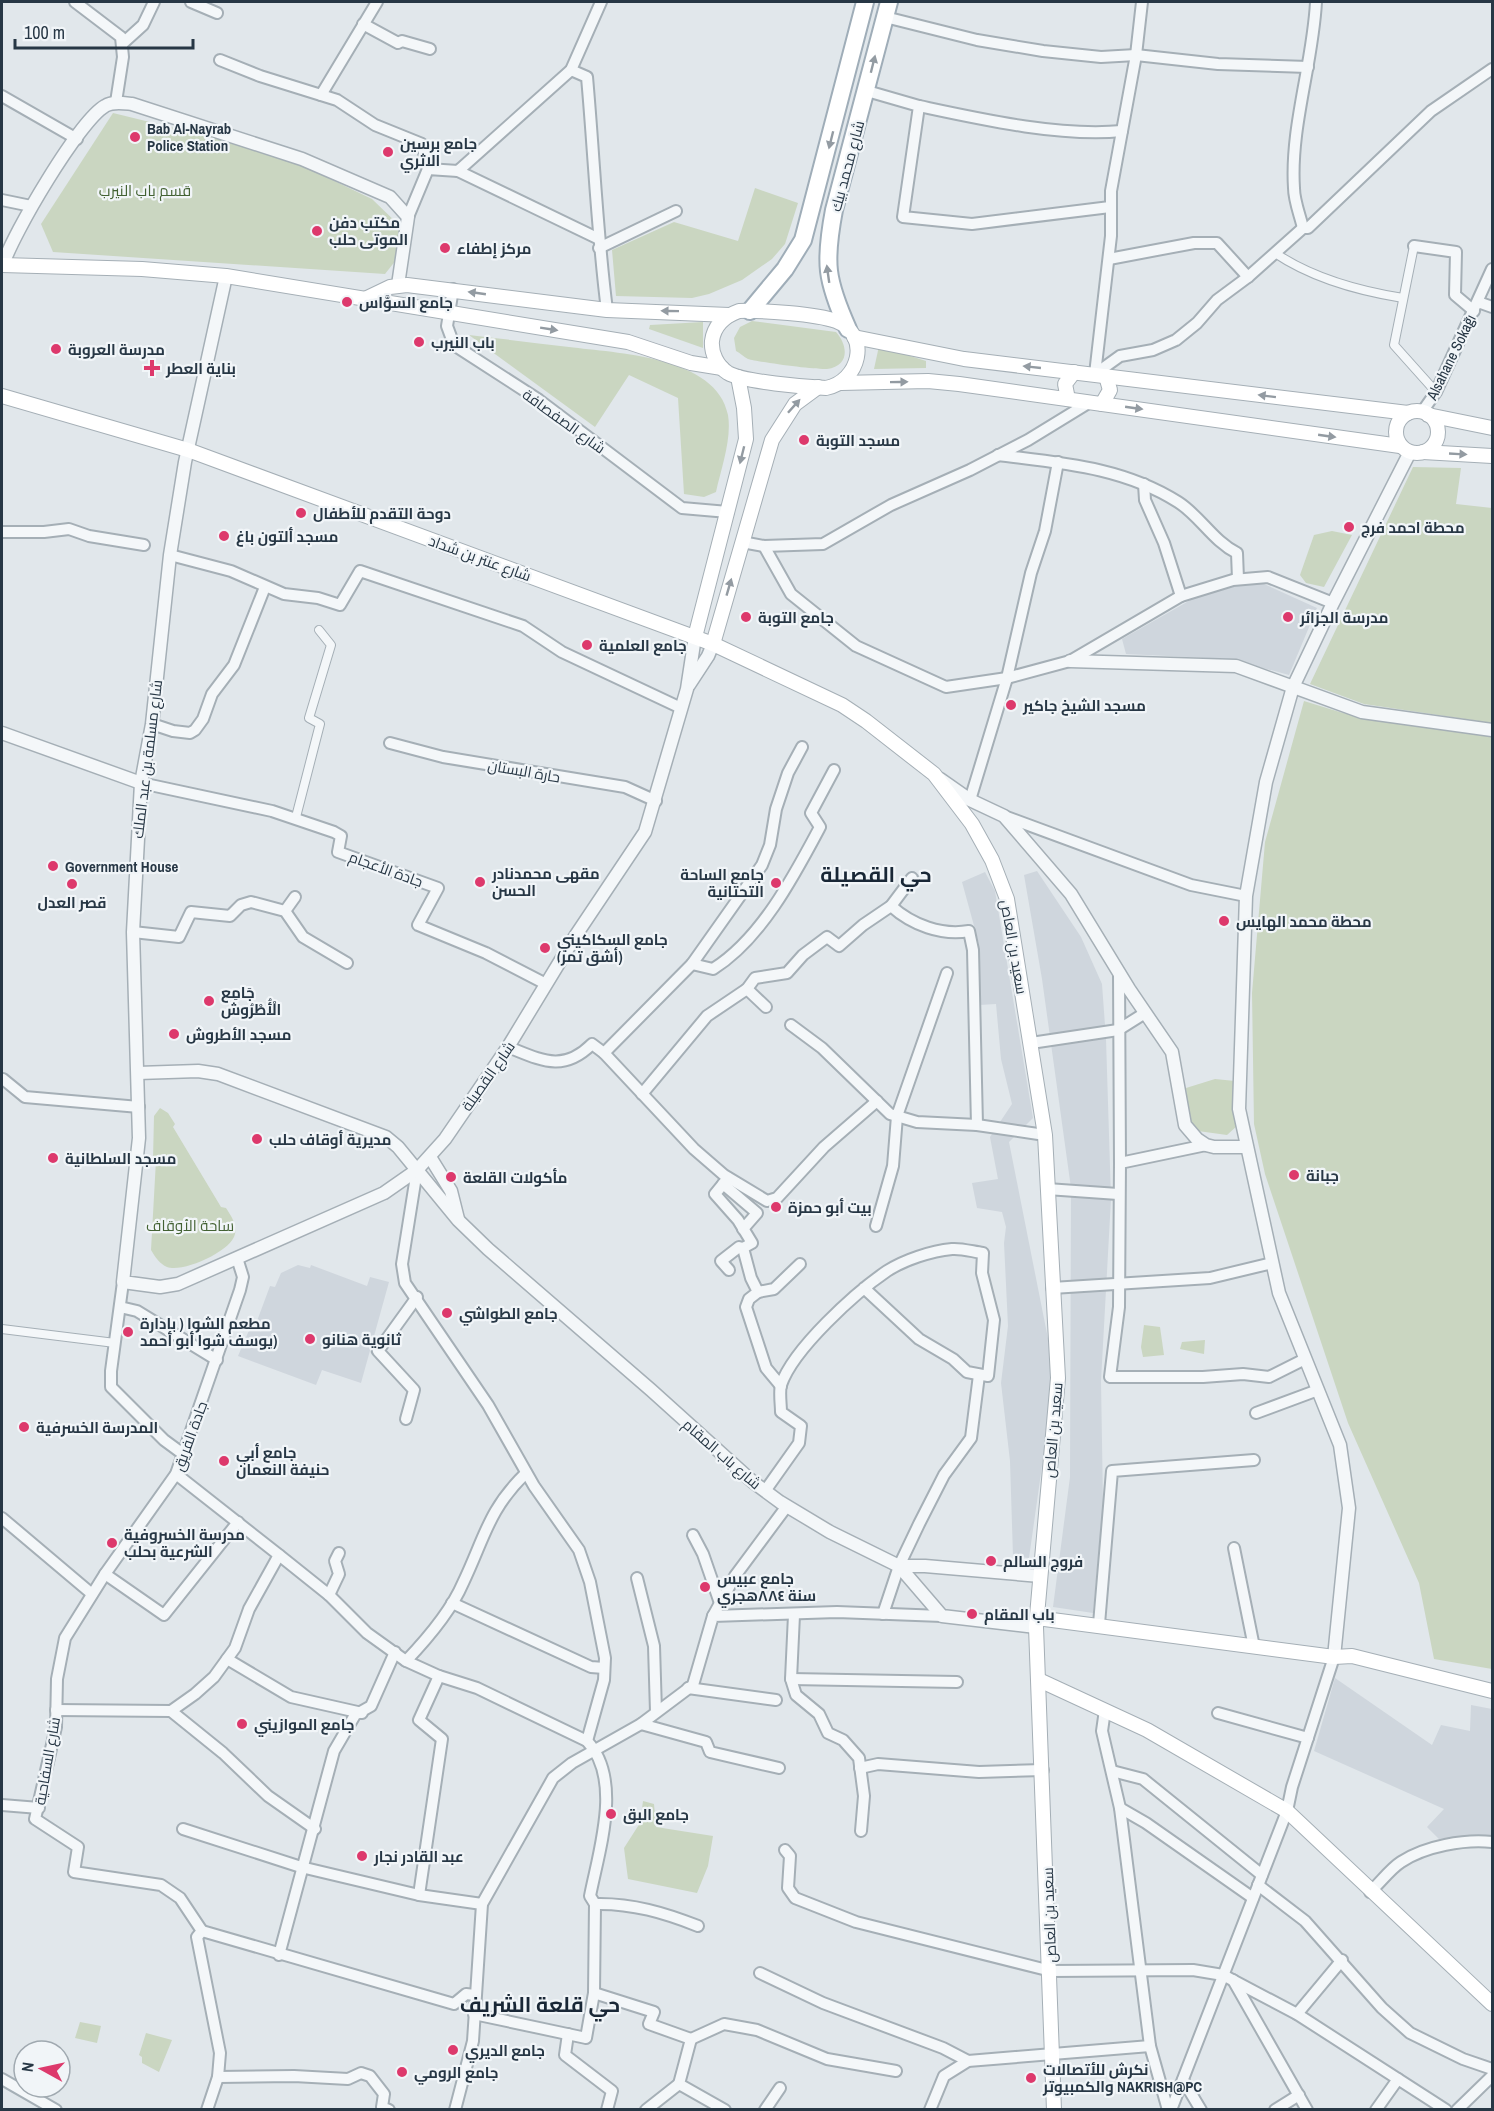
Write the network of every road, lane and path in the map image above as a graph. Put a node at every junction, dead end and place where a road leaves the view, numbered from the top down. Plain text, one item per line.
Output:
1 (75, 2) edge
2 (154, 2) edge
3 (191, 2) edge
4 (377, 2) edge
5 (601, 2) edge
6 (865, 2) edge
7 (1142, 2) edge
8 (1317, 2) edge
9 (887, 9) edge
10 (217, 14) dead end
11 (363, 24) junction
12 (122, 44) junction
13 (430, 49) dead end
14 (1136, 55) junction
15 (220, 60) dead end
16 (1308, 67) junction
17 (1492, 69) edge
18 (571, 70) junction
19 (867, 91) junction
20 (321, 95) junction
21 (2, 96) edge
22 (117, 102) junction
23 (919, 106) junction
24 (1122, 131) junction
25 (77, 139) junction
26 (428, 169) junction
27 (458, 171) junction
28 (2, 200) edge
29 (31, 206) junction
30 (1110, 207) junction
31 (675, 211) dead end
32 (408, 217) junction
33 (1303, 228) junction
34 (598, 243) junction
35 (1414, 246) joint
36 (1275, 253) junction
37 (1109, 259) junction
38 (2, 265) edge
39 (1492, 269) edge
40 (226, 276) junction
41 (1248, 277) junction
42 (398, 285) junction
43 (453, 289) junction
44 (367, 298) junction
45 (1403, 298) junction
46 (1476, 306) junction
47 (1492, 307) edge
48 (607, 310) junction
49 (750, 311) junction
50 (447, 313) junction
51 (729, 315) junction
52 (851, 333) junction
53 (722, 368) junction
54 (1074, 372) junction
55 (1100, 375) junction
56 (738, 377) junction
57 (841, 383) junction
58 (818, 387) junction
59 (1436, 392) junction
60 (2, 396) edge
61 (1068, 399) junction
62 (1096, 403) junction
63 (1419, 413) junction
64 (1492, 428) edge
65 (188, 450) junction
66 (1411, 450) junction
67 (997, 455) junction
68 (1492, 456) edge
69 (1058, 462) junction
70 (1144, 484) junction
71 (728, 512) junction
72 (2, 532) edge
73 (742, 542) junction
74 (144, 545) dead end
75 (764, 546) junction
76 (170, 555) junction
77 (1238, 579) junction
78 (264, 587) junction
79 (1181, 596) junction
80 (1333, 603) junction
81 (319, 630) dead end
82 (695, 637) junction
83 (713, 644) junction
84 (1070, 661) junction
85 (1007, 678) junction
86 (1293, 687) junction
87 (687, 689) junction
88 (681, 708) junction
89 (152, 724) junction
90 (1492, 730) edge
91 (2, 733) edge
92 (390, 743) dead end
93 (802, 747) dead end
94 (834, 770) dead end
95 (934, 774) junction
96 (141, 783) junction
97 (970, 800) junction
98 (656, 801) junction
99 (1004, 816) junction
100 (296, 817) junction
101 (912, 878) dead end
102 (1246, 896) junction
103 (295, 897) dead end
104 (891, 906) junction
105 (285, 911) junction
106 (133, 932) junction
107 (347, 963) dead end
108 (692, 964) junction
109 (947, 973) dead end
110 (1119, 973) junction
111 (546, 984) junction
112 (747, 989) junction
113 (766, 1007) dead end
114 (1145, 1013) junction
115 (791, 1025) dead end
116 (1118, 1030) junction
117 (1031, 1043) junction
118 (508, 1047) junction
119 (604, 1053) junction
120 (138, 1073) junction
121 (3, 1079) edge
122 (642, 1094) junction
123 (877, 1101) junction
124 (139, 1107) junction
125 (897, 1116) junction
126 (977, 1125) junction
127 (1045, 1135) junction
128 (1206, 1145) junction
129 (1246, 1147) junction
130 (430, 1157) junction
131 (1120, 1163) junction
132 (417, 1170) junction
133 (726, 1181) junction
134 (1047, 1189) junction
135 (1118, 1194) junction
136 (458, 1220) junction
137 (876, 1226) dead end
138 (743, 1229) junction
139 (743, 1248) junction
140 (237, 1258) junction
141 (1272, 1263) junction
142 (800, 1264) dead end
143 (729, 1270) dead end
144 (123, 1282) junction
145 (1118, 1284) junction
146 (864, 1288) junction
147 (1052, 1288) junction
148 (758, 1292) junction
149 (417, 1297) junction
150 (120, 1307) junction
151 (2, 1329) edge
152 (115, 1343) junction
153 (1305, 1359) junction
154 (217, 1360) junction
155 (979, 1375) junction
156 (781, 1386) junction
157 (1318, 1390) junction
158 (1256, 1413) dead end
159 (406, 1419) dead end
160 (183, 1454) junction
161 (1254, 1460) dead end
162 (526, 1473) junction
163 (176, 1474) junction
164 (765, 1491) junction
165 (787, 1506) junction
166 (2, 1518) edge
167 (238, 1522) junction
168 (693, 1535) dead end
169 (1234, 1548) dead end
170 (339, 1553) dead end
171 (279, 1555) junction
172 (899, 1566) junction
173 (105, 1575) junction
174 (1040, 1576) junction
175 (637, 1578) dead end
176 (92, 1594) junction
177 (329, 1595) junction
178 (452, 1603) junction
179 (720, 1604) junction
180 (883, 1614) junction
181 (794, 1615) junction
182 (713, 1616) junction
183 (942, 1616) junction
184 (1037, 1622) junction
185 (1099, 1624) junction
186 (1254, 1647) junction
187 (394, 1652) junction
188 (1334, 1657) junction
189 (228, 1659) junction
190 (406, 1661) junction
191 (603, 1668) junction
192 (439, 1676) junction
193 (791, 1679) junction
194 (1039, 1680) junction
195 (957, 1682) dead end
196 (688, 1688) junction
197 (1492, 1691) edge
198 (776, 1700) dead end
199 (56, 1710) junction
200 (1105, 1710) junction
201 (171, 1711) junction
202 (656, 1712) junction
203 (362, 1713) junction
204 (1218, 1713) dead end
205 (641, 1724) junction
206 (1308, 1737) junction
207 (586, 1741) junction
208 (596, 1750) junction
209 (779, 1768) dead end
210 (860, 1768) junction
211 (1043, 1770) junction
212 (1112, 1771) junction
213 (2, 1805) edge
214 (39, 1808) junction
215 (1120, 1808) junction
216 (1287, 1811) junction
217 (315, 1828) junction
218 (183, 1829) dead end
219 (861, 1831) dead end
220 (1492, 1842) edge
221 (785, 1850) dead end
222 (301, 1867) junction
223 (1260, 1880) junction
224 (1370, 1892) junction
225 (419, 1895) junction
226 (1253, 1898) junction
227 (482, 1904) junction
228 (595, 1904) junction
229 (698, 1926) dead end
230 (202, 1931) junction
231 (279, 1955) junction
232 (1342, 1960) junction
233 (1141, 1969) junction
234 (1051, 1971) junction
235 (760, 1973) dead end
236 (1228, 1977) junction
237 (594, 1993) junction
238 (475, 1995) junction
239 (1492, 2004) edge
240 (474, 2014) junction
241 (1297, 2014) junction
242 (568, 2034) junction
243 (691, 2039) junction
244 (1150, 2046) junction
245 (1053, 2052) junction
246 (968, 2061) junction
247 (1492, 2069) edge
248 (896, 2072) dead end
249 (1492, 2076) edge
250 (218, 2077) junction
251 (2, 2079) edge
252 (1398, 2079) junction
253 (1183, 2080) junction
254 (679, 2084) junction
255 (780, 2088) dead end
256 (1299, 2095) junction
257 (56, 2109) edge
258 (207, 2109) edge
259 (389, 2109) edge
260 (455, 2109) edge
261 (608, 2109) edge
262 (646, 2109) edge
263 (725, 2109) edge
264 (765, 2109) edge
265 (930, 2109) edge
266 (1054, 2109) edge
267 (1170, 2109) edge
268 (1201, 2109) edge
269 (1275, 2109) edge
270 (1307, 2109) edge
271 (1376, 2109) edge
272 (1446, 2109) edge
273 (1457, 2109) edge

1 - 12 street
2 - 12 street
3 - 10 street
4 - 11 street
5 - 18 street
6 -> 49 main road, شارع محمد بيك
7 - 14 street
8 - 16 street
9 - 14 street
19 -> 9 main road, شارع محمد بيك
11 - 13 street
11 - 20 street
12 - 22 street
14 - 16 street
14 - 24 street
15 - 20 street
16 - 33 street
17 - 33 street
18 - 27 street
18 - 34 street
19 - 23 street
52 -> 19 main road, شارع محمد بيك
20 - 26 street
21 - 25 street
22 - 25 street
22 - 32 street
23 - 24 street
23 - 30 street
24 - 30 street
25 - 29 street
26 - 27 street
26 - 32 street
27 - 34 street
28 - 29 street
29 - 38 street
30 - 37 street
31 - 34 street
32 - 42 street
33 - 36 street
34 - 48 street
35 - 45 street
35 - 46 street
36 - 41 street
36 - 45 street
37 - 41 street
37 - 55 street
38 - 40 main road
39 - 46 street, Alsahane Sokağı
40 - 44 main road
40 - 65 street, شارع مسلمة بن عبد الملك
41 - 55 street
42 - 43 main road
42 - 44 main road
48 -> 43 main road
43 - 50 street, شارع الصفصافة
44 - 50 main road
45 - 59 street
46 - 47 street
46 - 59 street, Alsahane Sokağı
51 -> 48 main road
49 - 51 main road
49 - 52 main road
50 -> 53 main road
50 - 71 street, شارع الصفصافة
51 - 53 main road
54 -> 52 main road
52 - 57 main road
53 - 56 main road
54 - 55 main road
54 - 61 main road
55 - 62 main road
63 -> 55 main road
56 - 58 main road
56 -> 71 main road
57 - 58 main road
57 -> 61 main road
73 -> 58 main road
59 - 63 street, Alsahane Sokağı
60 - 65 main road, شارع عنتر بن شداد
61 - 62 main road
62 -> 66 main road
62 - 67 street
63 - 64 main road
63 - 66 main road
63 - 66 main road
65 - 76 street, شارع مسلمة بن عبد الملك
65 - 82 main road, شارع عنتر بن شداد
66 -> 68 main road
66 - 80 street
67 - 69 street
67 - 75 street
69 - 70 street
69 - 85 street
70 - 77 street
70 - 79 street
71 - 82 main road
72 - 74 street
73 - 75 street
83 -> 73 main road
75 - 85 street
76 - 78 street
76 - 89 street, شارع مسلمة بن عبد الملك
77 - 79 street
77 - 80 street
78 - 88 street
78 - 89 street
79 - 84 street
80 - 86 street
81 - 100 street
82 - 83 main road, شارع عنتر بن شداد
82 - 87 street, شارع القصيلة
83 - 87 street, شارع القصيلة
83 - 95 main road, شارع عنتر بن شداد
84 - 85 street
84 - 86 street
85 - 97 street
86 - 90 street
86 - 102 street
87 - 88 street, شارع القصيلة
88 - 98 street, شارع القصيلة
89 - 96 street, شارع مسلمة بن عبد الملك
91 - 96 street
92 - 98 street, حارة البستان
93 - 108 street
94 - 108 street
95 - 97 street
95 - 117 main road, سعيد بن العاص
96 - 100 street, جادة الأعجام
96 - 106 street, شارع مسلمة بن عبد الملك
97 - 99 street
98 - 111 street, شارع القصيلة
99 - 102 street
99 - 110 street
100 - 111 street, جادة الأعجام
101 - 104 street
102 - 129 street
103 - 105 street
104 - 112 street
104 - 126 street
105 - 106 street
105 - 107 street
106 - 120 street, شارع مسلمة بن عبد الملك
108 - 119 street
109 - 125 street
110 - 114 street
110 - 116 street
111 - 118 street, شارع القصيلة
112 - 113 street
112 - 122 street
114 - 116 street
114 - 128 street
115 - 123 street
116 - 117 street
116 - 131 street
117 - 127 main road, سعيد بن العاص
118 - 119 street
118 - 130 street, شارع القصيلة
119 - 122 street
120 - 124 street, شارع مسلمة بن عبد الملك
120 - 132 street, شارع باب المقام
121 - 124 street
122 - 133 street
123 - 125 street
123 - 133 street
124 - 144 street, شارع مسلمة بن عبد الملك
125 - 126 street
125 - 137 street
126 - 127 street
127 - 134 main road, سعيد بن العاص
128 - 129 street
128 - 131 street
129 - 141 street
130 - 132 street, شارع القصيلة
130 - 136 street
131 - 135 street
132 - 136 street, شارع باب المقام
132 - 140 street, شارع القصيلة
132 - 149 street
133 - 138 street
133 - 138 street
134 - 135 street
134 - 147 main road, سعيد بن العاص
135 - 145 street
136 - 164 street, شارع باب المقام
138 - 139 street
139 - 143 street
139 - 148 street
140 - 144 street, شارع القصيلة
140 - 154 street, جادة الفريق
141 - 145 street
141 - 153 street
142 - 148 street
144 - 150 street
145 - 147 street
145 - 153 street
146 - 155 street
146 - 155 street
146 - 156 street
147 - 174 main road, سعيد بن العاص
148 - 156 street
149 - 159 street
149 - 162 street
150 - 152 street
150 - 154 street
151 - 152 street
152 - 160 street
153 - 157 street
154 - 160 street, جادة الفريق
155 - 172 street
156 - 164 street
157 - 158 street
157 - 188 street
160 - 163 street, جادة الفريق
161 - 185 street
162 - 178 street
162 - 191 street
163 - 167 street
163 - 173 street, جادة الفريق
164 - 165 street, شارع باب المقام
165 - 172 street, شارع باب المقام
165 - 179 street
166 - 176 street
167 - 171 street
167 - 173 street
168 - 179 street
169 - 186 street
170 - 177 street
171 - 177 street
171 - 189 street
172 - 174 street, شارع باب المقام
172 - 180 street
172 - 183 street
173 - 176 street, جادة الفريق
174 - 184 main road, سعيد بن العاص
175 - 202 street
176 - 199 street, شارع السفاحية
177 - 187 street
178 - 190 street
178 - 191 street
179 - 182 street
180 - 181 street
180 - 183 street
181 - 182 street
181 - 193 street
182 - 196 street
183 - 184 street
184 - 185 main road
184 - 194 main road, سعيد بن العاص
185 - 186 main road
186 - 188 main road
187 - 190 street
187 - 203 street
188 - 197 main road
188 - 206 street
189 - 201 street
189 - 203 street
190 - 192 street
191 - 207 street
192 - 207 street
192 - 225 street
193 - 195 street
193 - 210 street
194 - 200 main road
194 - 211 main road, سعيد بن العاص
196 - 198 street
196 - 202 street
199 - 201 street
199 - 214 street, شارع السفاحية
200 - 212 street
200 - 216 main road
201 - 217 street
202 - 205 street
203 - 217 street
204 - 206 street
205 - 208 street
205 - 209 street
206 - 216 street
207 - 208 street
208 - 227 street
208 - 228 street
210 - 211 street
210 - 219 street
211 - 234 main road, سعيد بن العاص
212 - 215 street
212 - 223 street
213 - 214 street
214 - 230 street, شارع السفاحية
215 - 226 street
215 - 233 street
216 - 223 street
216 - 224 main road
217 - 222 street
218 - 222 street
220 - 224 street
221 - 234 street
222 - 225 street
222 - 231 street
223 - 226 street
223 - 232 street
224 - 239 main road
225 - 227 street
226 - 236 street
227 - 238 street
228 - 229 street
228 - 237 street
230 - 231 street
230 - 250 street
231 - 238 street
232 - 241 street
232 - 247 street
233 - 234 street
233 - 236 street
233 - 244 street
234 - 245 main road, سعيد بن العاص
235 - 246 street
236 - 241 street
236 - 253 street
236 - 256 street
237 - 242 street
237 - 243 street
238 - 240 street
240 - 242 street
240 - 260 street
241 - 252 street
242 - 261 street
243 - 248 street
243 - 254 street
244 - 245 street
244 - 267 street
245 - 246 street
245 - 266 main road, سعيد بن العاص
246 - 265 street
249 - 273 street
250 - 258 street
250 - 259 street
251 - 257 street
252 - 271 street
252 - 272 street
253 - 267 street
253 - 268 street
254 - 262 street
254 - 263 street
255 - 264 street
256 - 269 street
256 - 270 street

